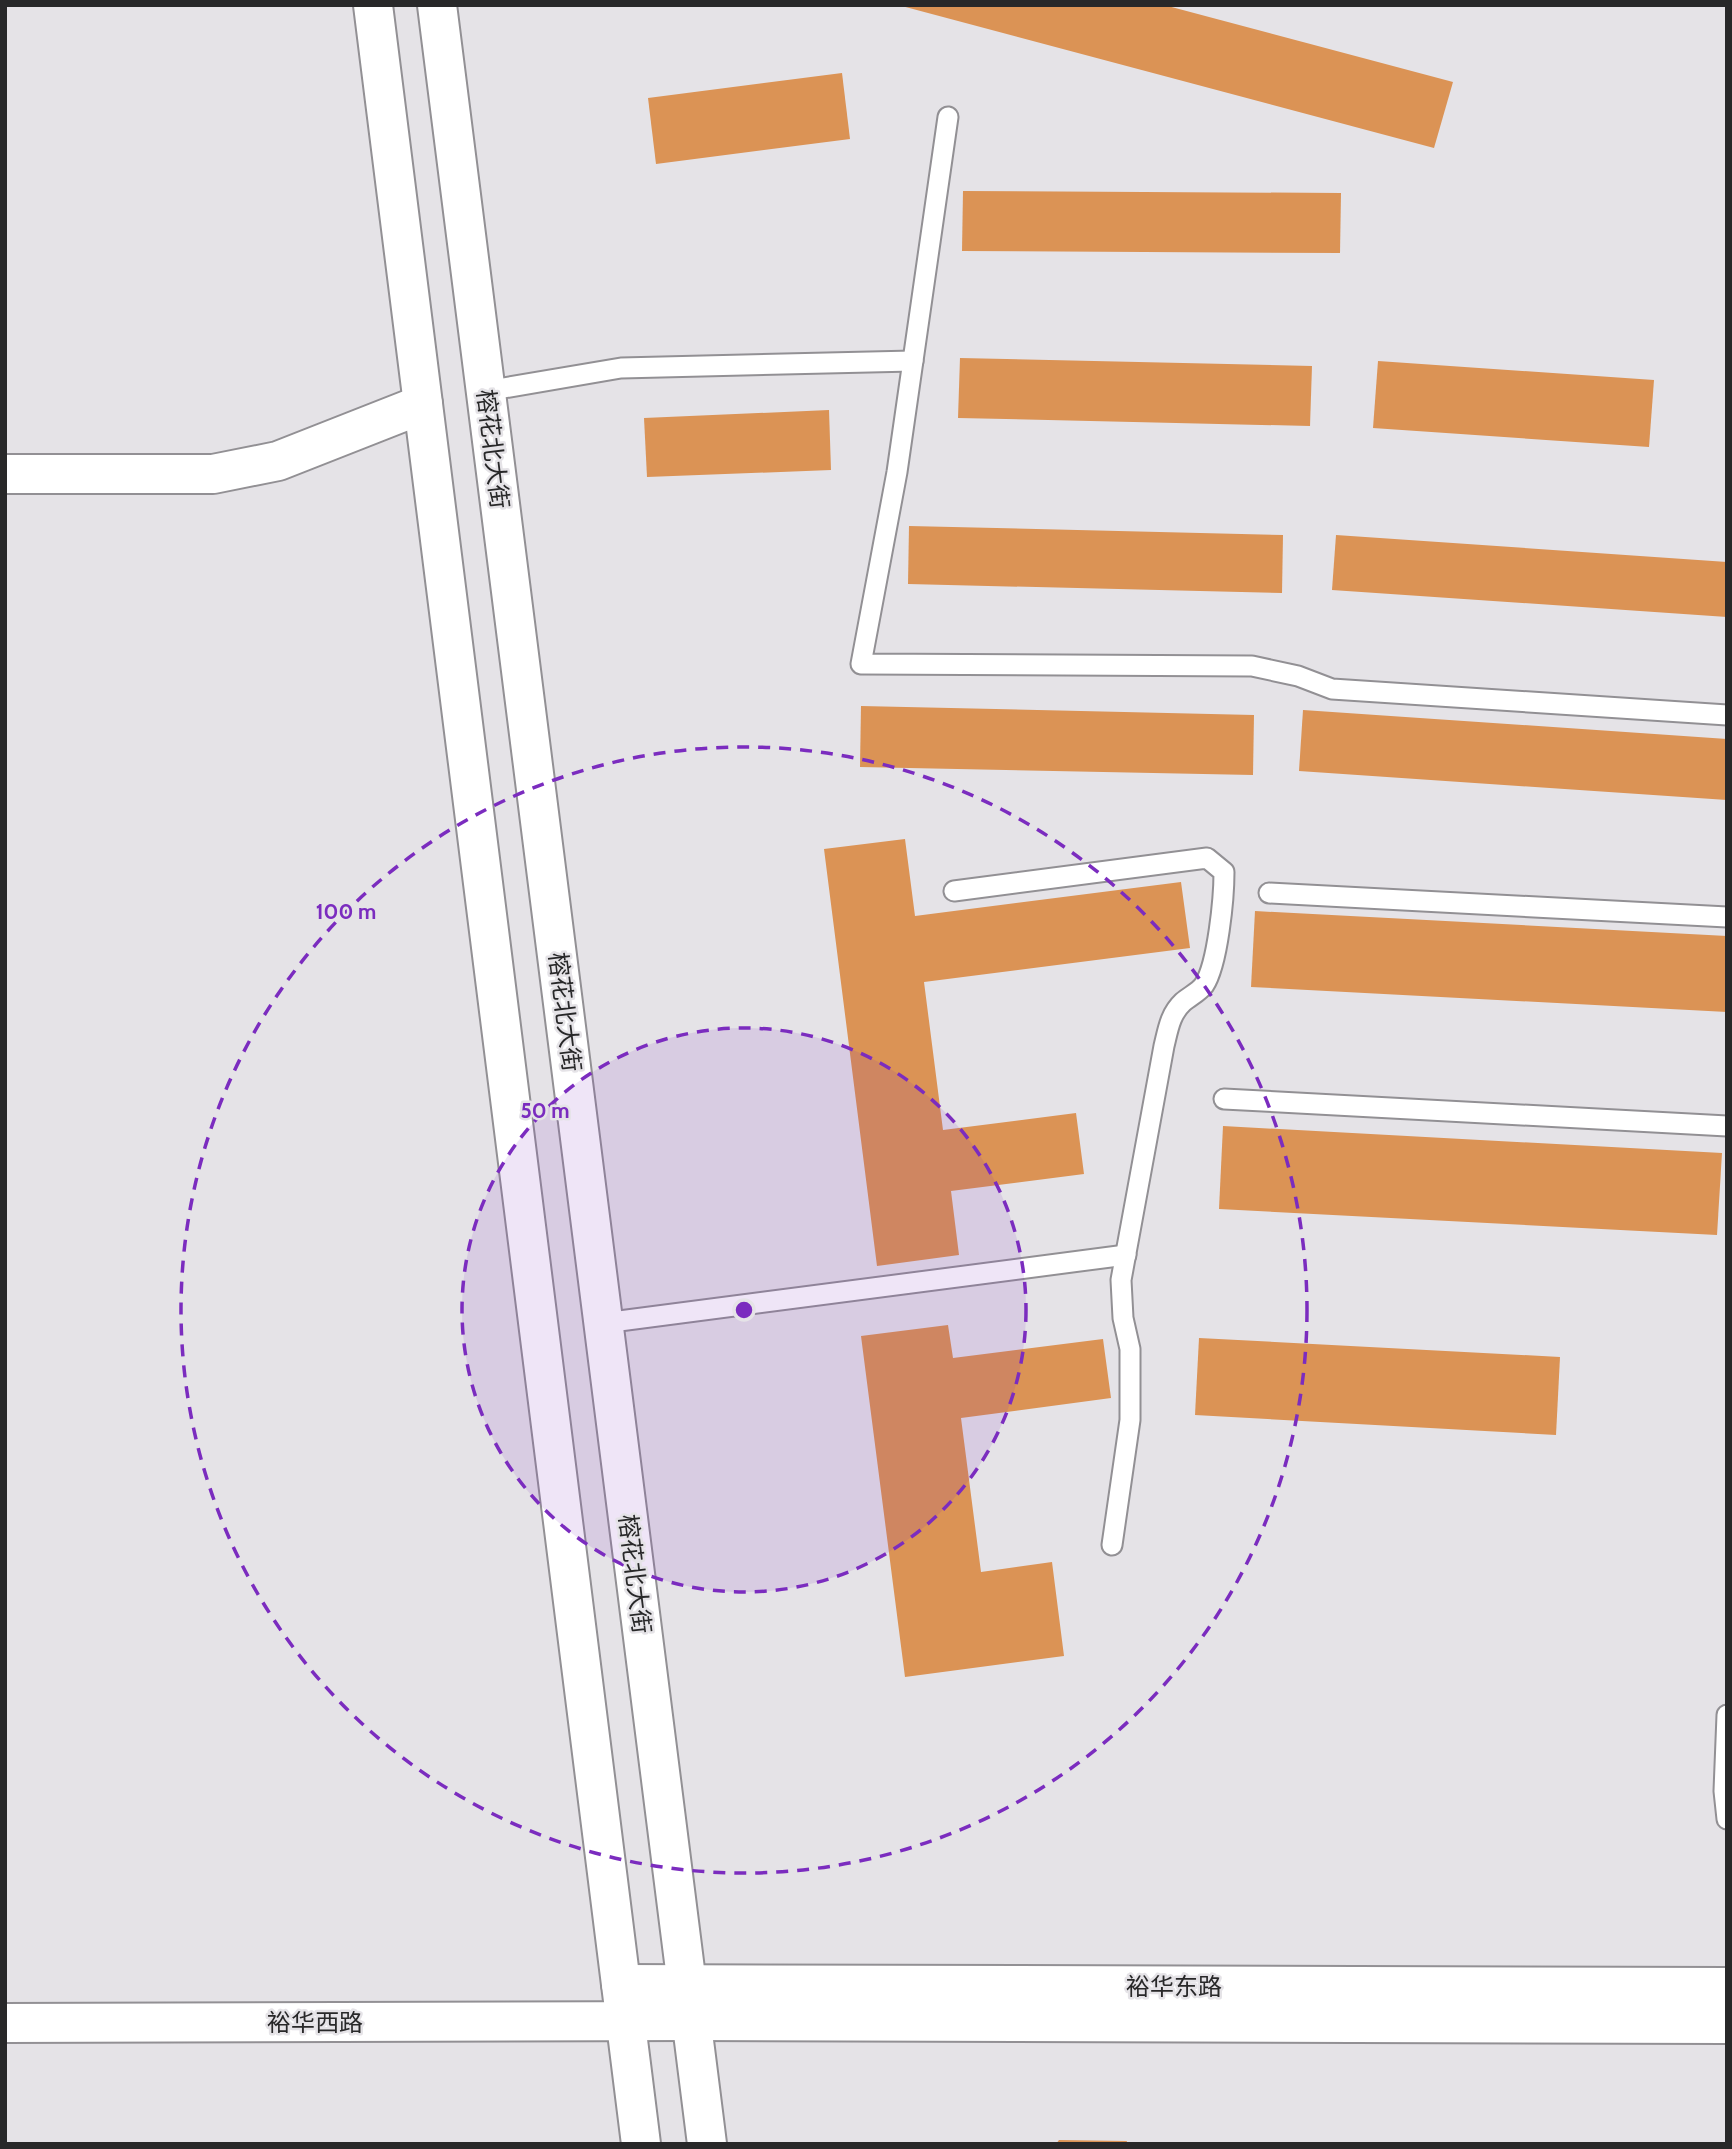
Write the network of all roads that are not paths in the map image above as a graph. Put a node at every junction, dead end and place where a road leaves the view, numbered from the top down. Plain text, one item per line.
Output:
1 (373, 5) edge
2 (437, 5) edge
3 (948, 117) dead end
4 (912, 361) junction
5 (486, 391) junction
6 (423, 404) junction
7 (5, 474) edge
8 (1727, 715) edge
9 (954, 891) dead end
10 (1269, 893) dead end
11 (1727, 917) edge
12 (1224, 1099) dead end
13 (1727, 1126) edge
14 (1126, 1255) junction
15 (604, 1322) junction
16 (1112, 1545) dead end
17 (1727, 1716) edge
18 (1727, 1819) edge
19 (621, 1984) junction
20 (1727, 1987) edge
21 (689, 2003) junction
22 (625, 2021) junction
23 (5, 2023) edge
24 (1727, 2024) edge
25 (640, 2144) edge
26 (707, 2144) edge

1 - 6 main road
2 - 5 main road, 榕花北大街
3 - 4 lane
4 - 5 lane
4 - 8 lane
5 - 15 main road, 榕花北大街
6 - 7 main road
6 - 19 main road
9 - 14 lane
10 - 11 lane
12 - 13 lane
14 - 15 lane
14 - 16 lane
15 - 21 main road, 榕花北大街
17 - 18 lane
19 - 21 main road, 裕华东路
19 - 22 main road
20 - 21 main road, 裕华东路
21 - 22 main road, 裕华东路
21 - 24 main road, 裕华东路
21 - 26 main road, 榕花北大街
22 - 23 main road, 裕华西路
22 - 25 main road

